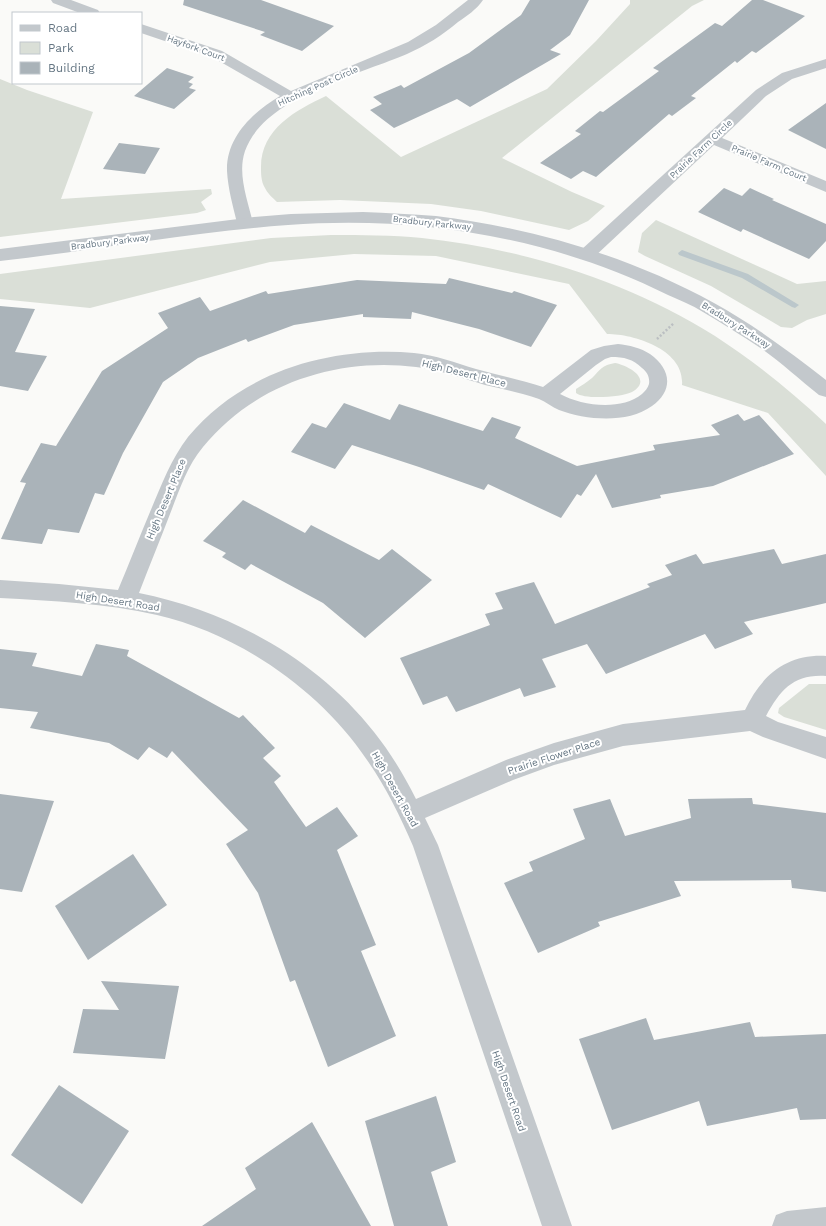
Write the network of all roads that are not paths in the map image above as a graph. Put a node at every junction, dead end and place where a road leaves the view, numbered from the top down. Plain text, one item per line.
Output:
1 (58, 0) edge
2 (476, 0) edge
3 (90, 12) edge
4 (142, 28) edge
5 (826, 63) edge
6 (290, 96) junction
7 (712, 139) junction
8 (826, 187) edge
9 (245, 223) junction
10 (587, 254) junction
11 (0, 255) edge
12 (826, 390) edge
13 (546, 394) junction
14 (0, 589) edge
15 (125, 600) junction
16 (826, 666) edge
17 (752, 720) junction
18 (826, 748) edge
19 (410, 813) junction
20 (826, 1222) edge
21 (556, 1226) edge
22 (787, 1226) edge

1 - 3 street
2 - 6 street, Hitching Post Circle
4 - 6 street, Hayfork Court
5 - 7 street, Prairie Farm Circle
6 - 9 street, Hitching Post Circle
7 - 8 street, Prairie Farm Court
7 - 10 street, Prairie Farm Circle
9 - 10 street, Bradbury Parkway
9 - 11 street, Bradbury Parkway
10 - 12 street, Bradbury Parkway
13 - 13 street, High Desert Place
13 - 15 street, High Desert Place
14 - 15 street, High Desert Road
15 - 19 street, High Desert Road
16 - 17 street
17 - 18 street
17 - 19 street, Prairie Flower Place
19 - 21 street, High Desert Road
20 - 22 street

